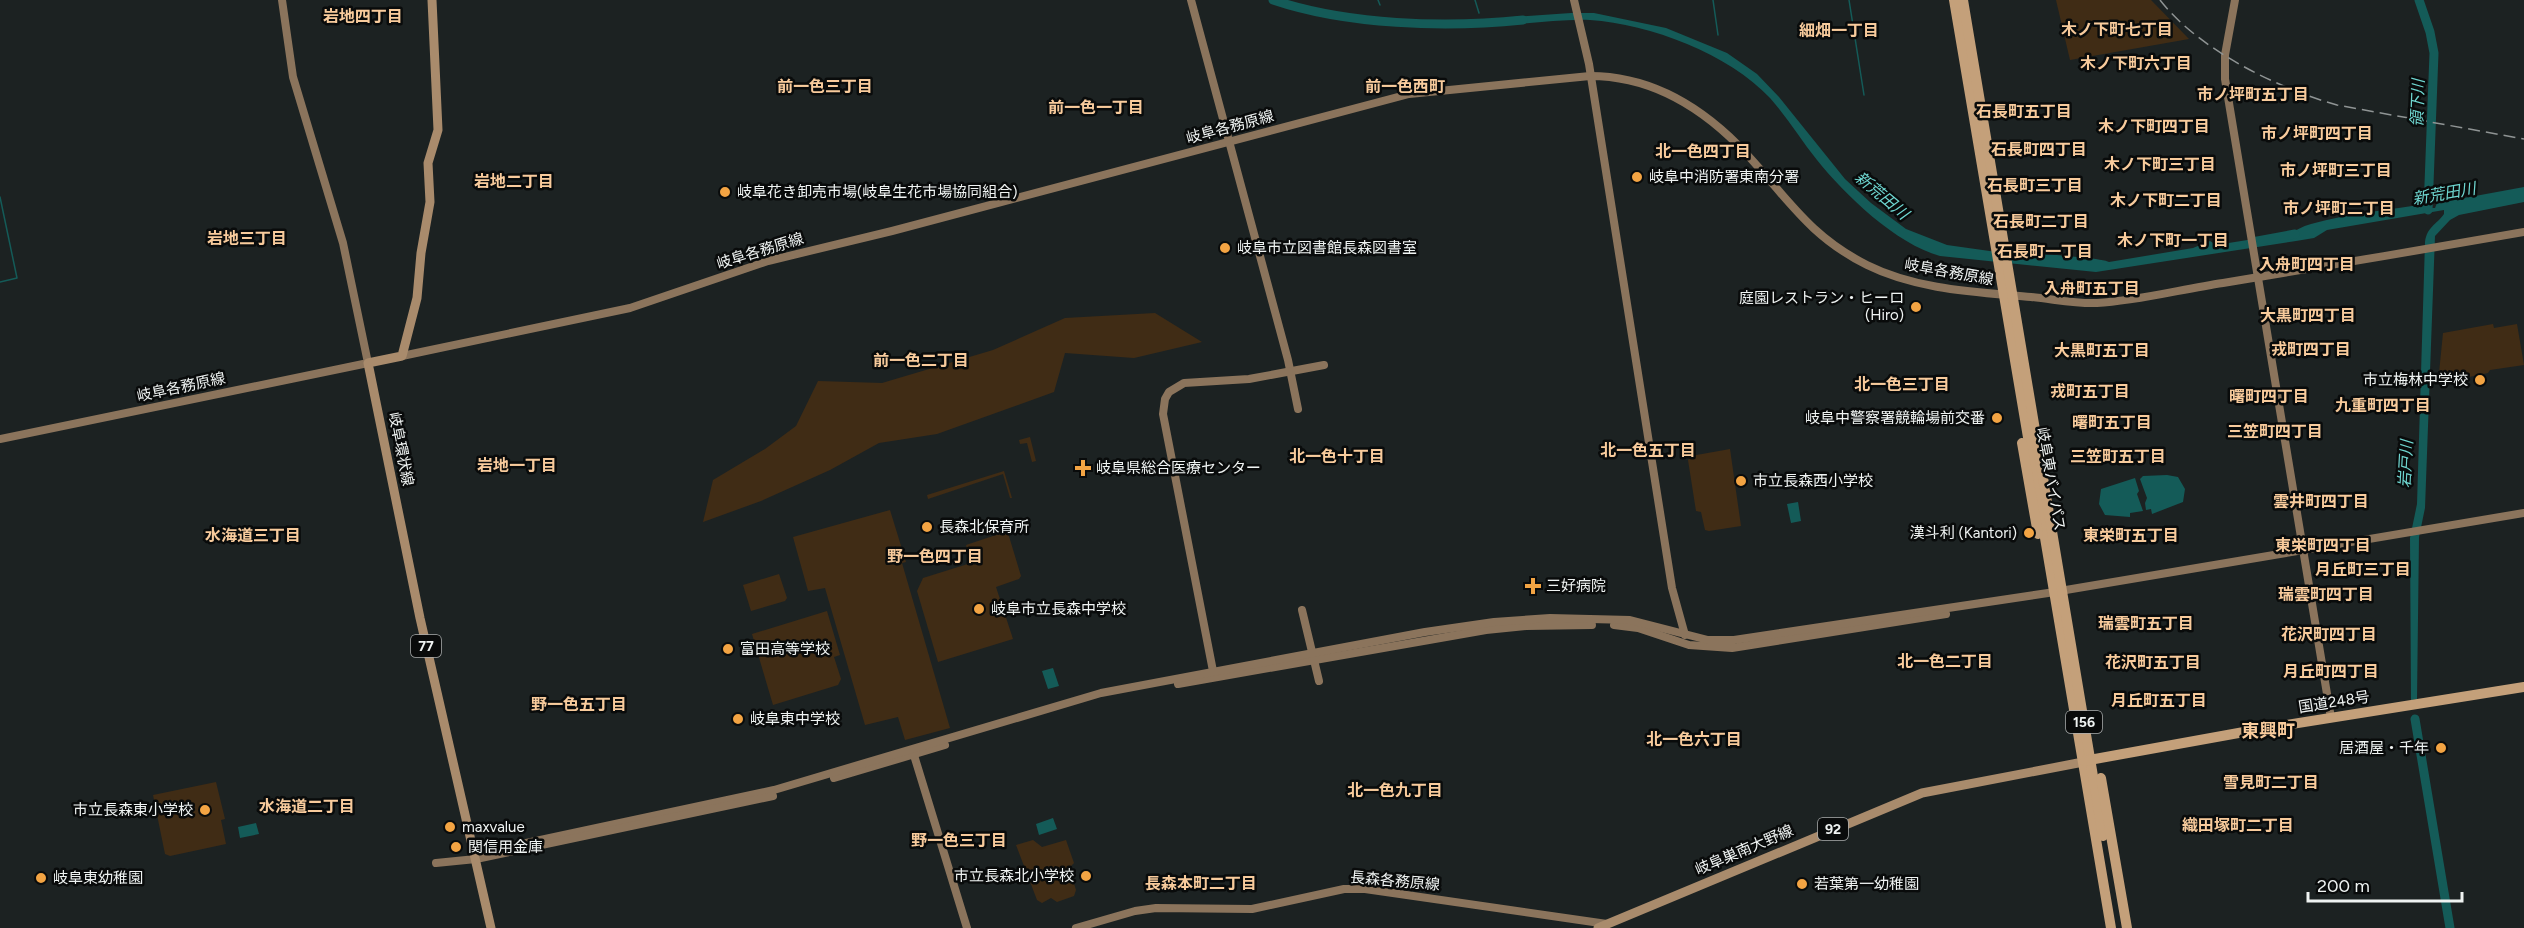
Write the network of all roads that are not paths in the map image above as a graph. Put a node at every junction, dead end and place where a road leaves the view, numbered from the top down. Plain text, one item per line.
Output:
1 (282, 0) edge
2 (432, 0) edge
3 (1191, 0) edge
4 (1574, 0) edge
5 (1954, 0) edge
6 (1963, 0) edge
7 (2235, 0) edge
8 (1590, 76) junction
9 (1228, 141) junction
10 (2524, 232) edge
11 (2001, 250) junction
12 (2258, 277) junction
13 (2009, 295) junction
14 (402, 356) junction
15 (368, 363) junction
16 (2016, 363) junction
17 (1324, 365) dead end
18 (1291, 371) junction
19 (2026, 376) junction
20 (1298, 409) dead end
21 (0, 439) edge
22 (2524, 513) edge
23 (2046, 517) junction
24 (2304, 550) junction
25 (2069, 590) junction
26 (2049, 593) junction
27 (1302, 610) dead end
28 (1685, 635) junction
29 (1312, 656) junction
30 (1213, 671) junction
31 (1318, 681) dead end
32 (2524, 687) edge
33 (2524, 693) edge
34 (2331, 717) junction
35 (912, 752) junction
36 (2098, 760) junction
37 (2078, 763) junction
38 (475, 857) junction
39 (436, 863) dead end
40 (1608, 924) junction
41 (491, 928) edge
42 (968, 928) edge
43 (1076, 928) edge
44 (1598, 928) edge
45 (2105, 928) edge
46 (2111, 928) edge
47 (2118, 928) edge
48 (2127, 928) edge

1 - 15 street
2 - 14 main road
3 - 9 street
4 - 8 street
5 - 11 highway, 岐阜東バイパス / 156
6 - 11 highway, 岐阜東バイパス / 156
7 - 12 street
8 - 9 street, 岐阜各務原線
8 - 13 street, 岐阜各務原線
8 - 28 street
9 - 14 street, 岐阜各務原線
9 - 18 street
10 - 12 street, 岐阜各務原線
11 - 13 highway, 岐阜東バイパス / 156
12 - 13 street, 岐阜各務原線
12 - 24 street
13 - 16 highway, 岐阜東バイパス / 156
13 - 19 highway, 岐阜東バイパス / 156
14 - 15 main road
15 - 21 street, 岐阜各務原線
15 - 38 main road, 岐阜環状線 / 77
16 - 23 highway, 岐阜東バイパス / 156
16 - 26 highway, 156
17 - 18 street
18 - 20 street
18 - 30 street
19 - 23 highway, 岐阜東バイパス / 156
19 - 25 highway, 156
22 - 24 street
23 - 46 highway, 岐阜東バイパス / 156
23 - 47 highway, 岐阜東バイパス / 156
24 - 25 street
24 - 34 street
25 - 26 street
25 - 36 highway, 156
26 - 28 street
26 - 29 street
26 - 37 highway, 156
27 - 29 street
28 - 29 street
29 - 30 street
29 - 31 street
29 - 35 street
30 - 35 street
32 - 34 highway, 国道248号
33 - 36 highway, 国道248号
34 - 36 highway, 国道248号
35 - 38 street
35 - 42 street
36 - 37 highway
36 - 48 highway, 156
37 - 40 main road, 岐阜巣南大野線 / 92
37 - 45 highway, 156
38 - 39 street
38 - 41 main road, 岐阜環状線 / 77
40 - 43 street, 長森各務原線
40 - 44 main road, 岐阜巣南大野線 / 92

